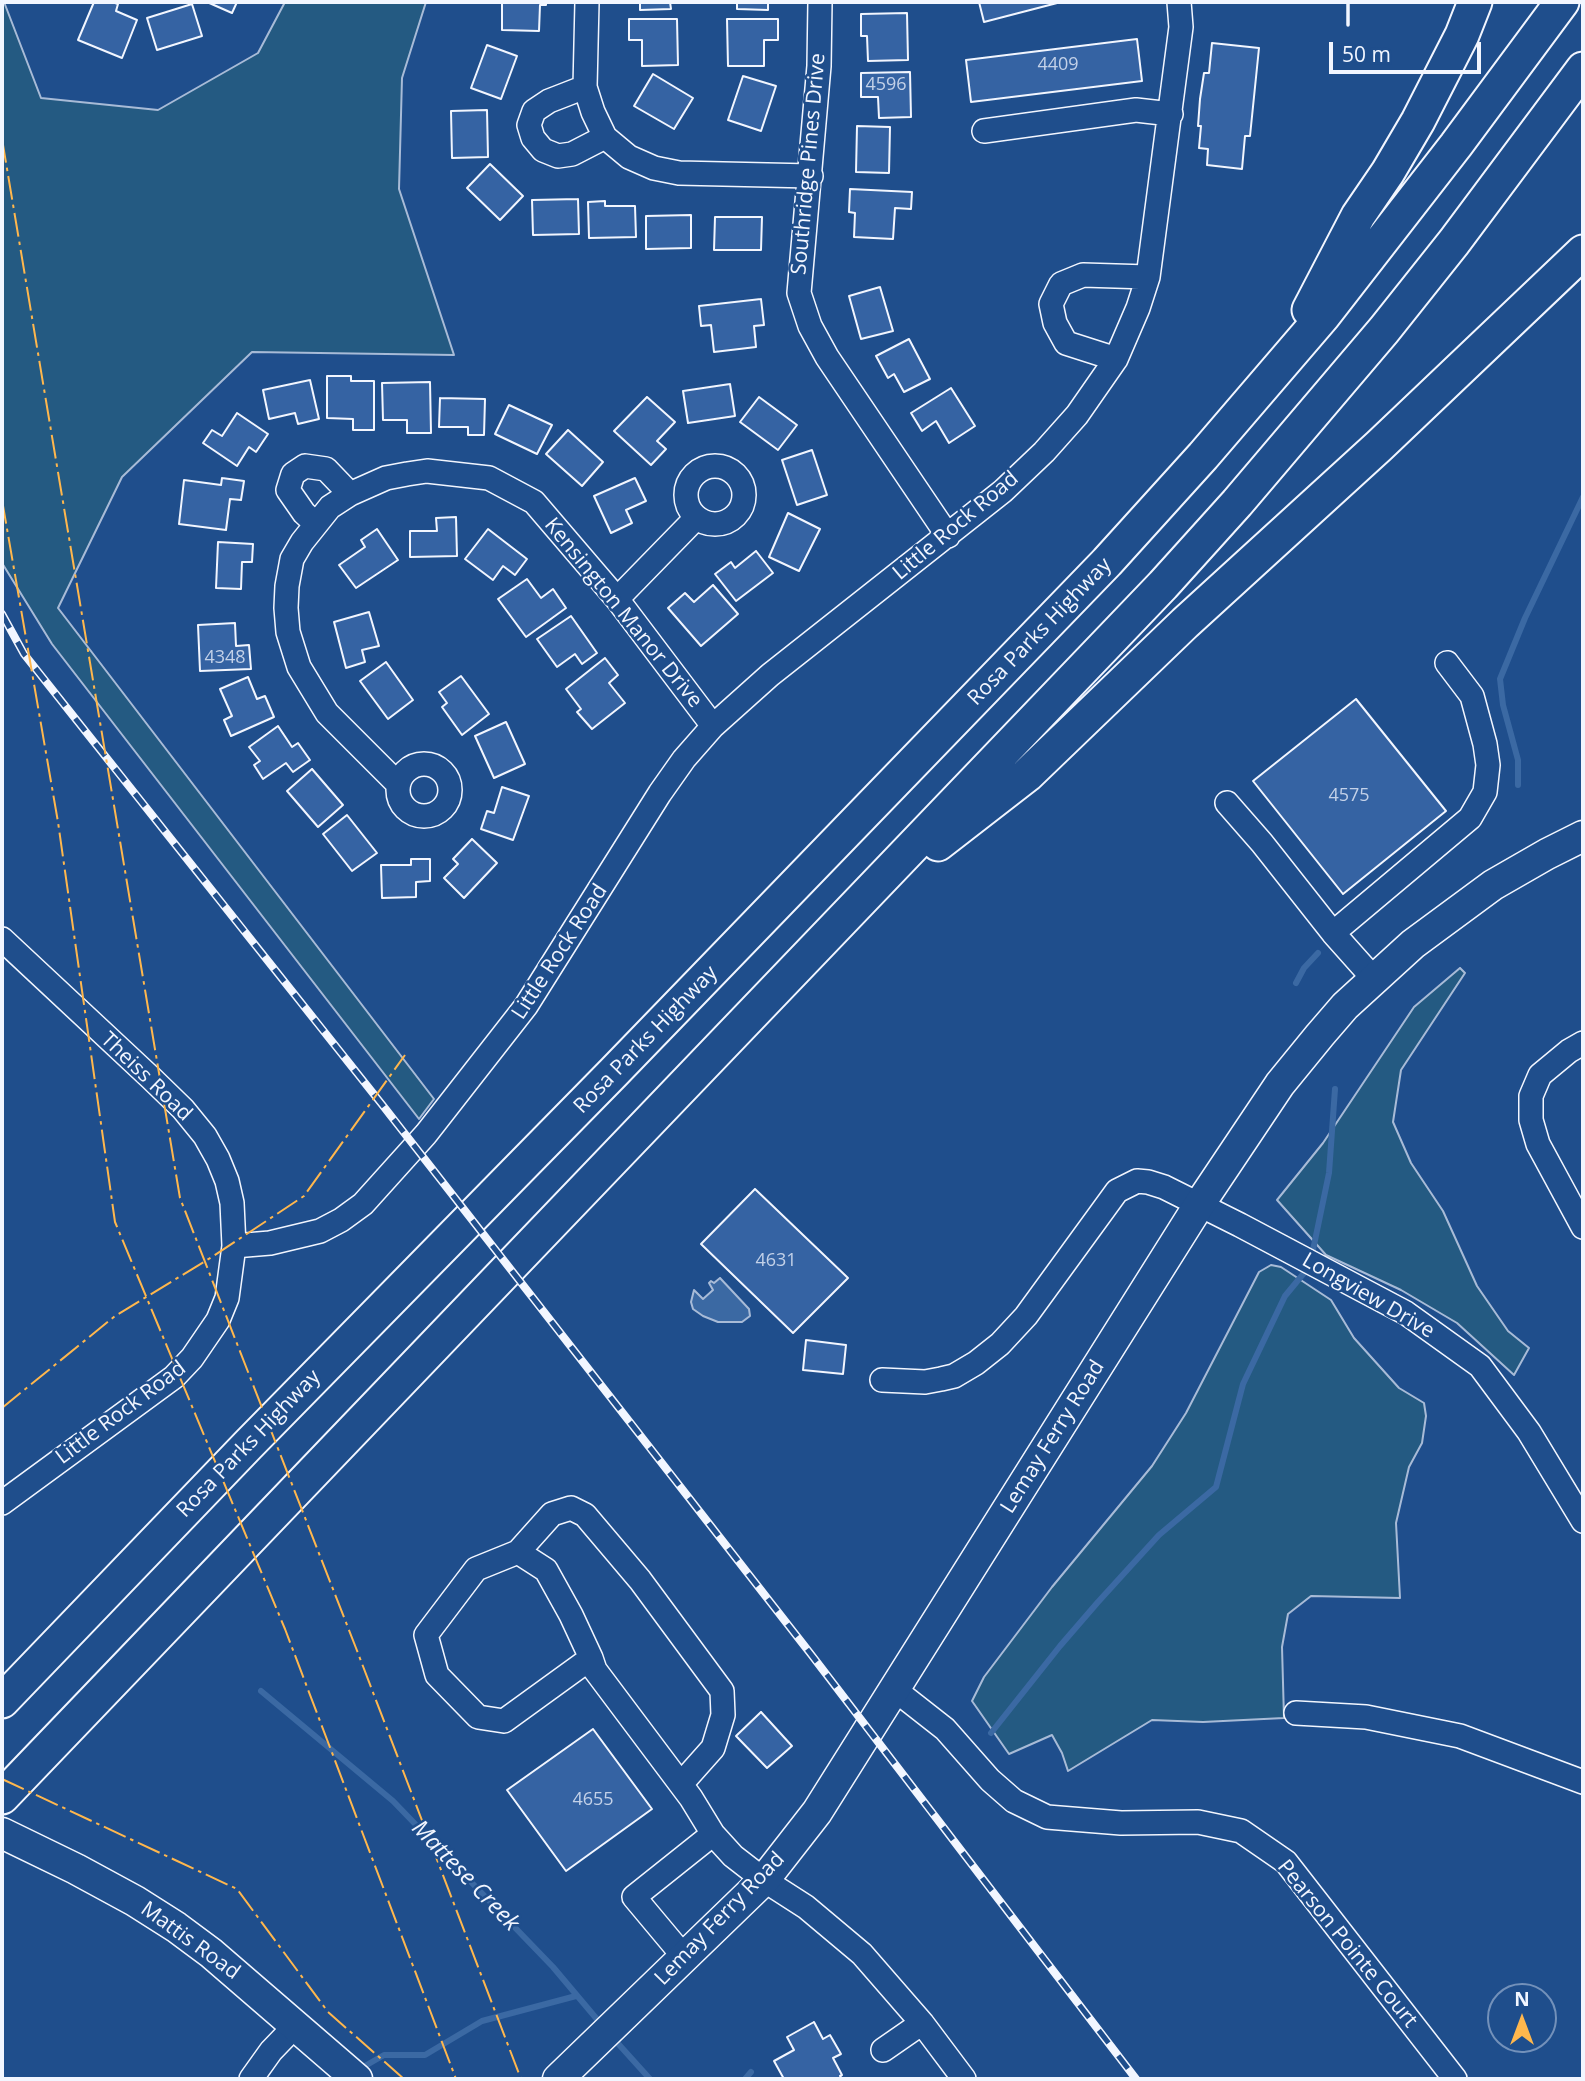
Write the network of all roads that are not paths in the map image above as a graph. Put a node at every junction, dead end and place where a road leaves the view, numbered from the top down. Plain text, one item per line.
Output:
1 (587, 2) edge
2 (820, 2) edge
3 (1179, 2) edge
4 (1475, 2) edge
5 (1562, 2) edge
6 (1583, 69) edge
7 (586, 87) junction
8 (1171, 114) junction
9 (984, 131) dead end
10 (605, 137) junction
11 (811, 176) junction
12 (1583, 251) edge
13 (1148, 276) junction
14 (1116, 359) junction
15 (1279, 368) junction
16 (350, 494) junction
17 (696, 518) dead end
18 (316, 524) junction
19 (948, 536) junction
20 (617, 599) junction
21 (1447, 663) dead end
22 (713, 726) junction
23 (398, 784) dead end
24 (1227, 803) dead end
25 (1583, 836) edge
26 (852, 909) junction
27 (1333, 933) junction
28 (2, 939) edge
29 (1374, 979) junction
30 (1583, 1043) edge
31 (1199, 1205) junction
32 (1583, 1227) edge
33 (234, 1246) junction
34 (882, 1380) dead end
35 (2, 1503) edge
36 (1580, 1508) edge
37 (518, 1552) junction
38 (591, 1658) junction
39 (894, 1689) junction
40 (2, 1700) edge
41 (1296, 1713) dead end
42 (1583, 1782) edge
43 (681, 1784) junction
44 (2, 1797) edge
45 (2, 1833) edge
46 (713, 1834) junction
47 (764, 1880) junction
48 (684, 1958) junction
49 (922, 2023) junction
50 (296, 2025) junction
51 (883, 2050) dead end
52 (567, 2071) edge
53 (251, 2079) edge
54 (357, 2079) edge
55 (964, 2079) edge
56 (1455, 2079) edge

1 - 7 street
2 - 11 street, Southridge Pines Drive
3 - 8 street, Little Rock Road
4 - 15 highway
5 - 15 highway
6 - 26 highway
7 - 10 street
7 - 10 street
8 - 9 street
8 - 13 street, Little Rock Road
10 - 11 street
11 - 19 street, Southridge Pines Drive
12 - 26 highway
13 - 14 street, Little Rock Road
13 - 14 street
14 - 19 street, Little Rock Road
15 - 40 highway, Rosa Parks Highway
16 - 18 street, Kensington Manor Drive
16 - 18 street
16 - 20 street, Kensington Manor Drive
17 - 20 street
18 - 23 street, Kensington Manor Drive
19 - 22 street, Little Rock Road
20 - 22 street, Kensington Manor Drive
21 - 27 street
22 - 33 street, Little Rock Road
24 - 27 street
25 - 29 main road, Lemay Ferry Road
26 - 44 highway
27 - 29 street
28 - 33 street, Theiss Road
29 - 31 main road, Lemay Ferry Road
30 - 32 street
31 - 34 street, Longview Drive
31 - 36 street, Longview Drive
31 - 39 main road, Lemay Ferry Road
33 - 35 street, Little Rock Road
37 - 38 street
37 - 38 street
37 - 43 street
38 - 43 street
39 - 47 main road, Lemay Ferry Road
39 - 56 street, Pearson Pointe Court
41 - 42 street
43 - 46 street
45 - 50 main road, Mattis Road
46 - 47 street
46 - 48 street
47 - 48 main road, Lemay Ferry Road
47 - 49 street
48 - 52 main road, Lemay Ferry Road
49 - 51 street
49 - 55 street
50 - 53 street
50 - 54 main road, Mattis Road

